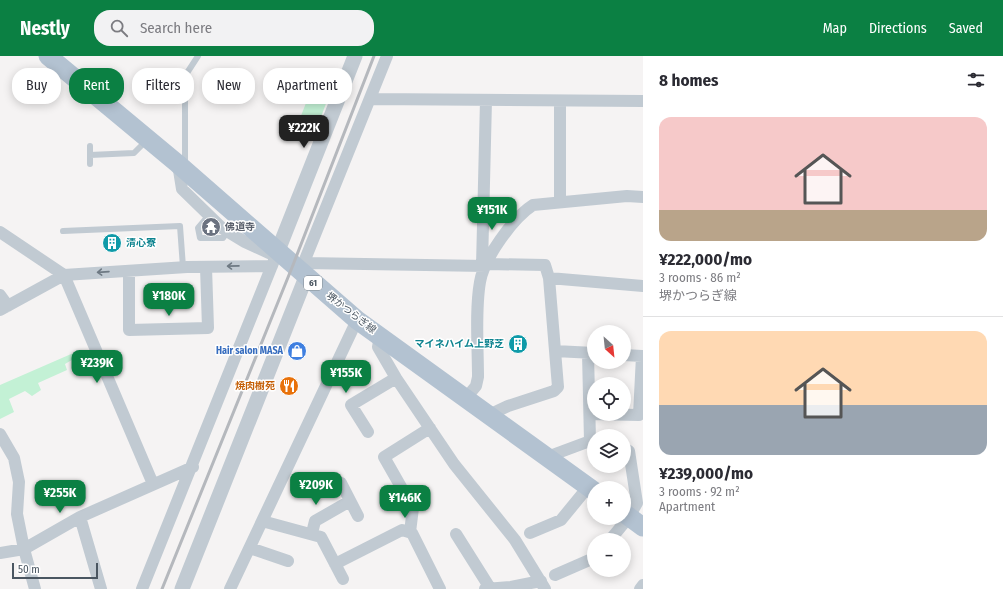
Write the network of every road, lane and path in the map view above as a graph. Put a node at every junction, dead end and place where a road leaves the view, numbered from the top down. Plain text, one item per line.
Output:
1 (48, 56) edge
2 (198, 56) edge
3 (355, 56) edge
4 (387, 56) edge
5 (370, 100) junction
6 (486, 100) junction
7 (560, 101) junction
8 (643, 101) edge
9 (148, 139) junction
10 (90, 146) dead end
11 (90, 155) junction
12 (90, 164) dead end
13 (182, 168) junction
14 (643, 197) edge
15 (560, 202) junction
16 (209, 215) junction
17 (63, 231) dead end
18 (0, 232) edge
19 (227, 232) junction
20 (275, 259) junction
21 (485, 265) junction
22 (183, 267) junction
23 (206, 267) junction
24 (129, 271) junction
25 (303, 271) junction
26 (64, 275) junction
27 (549, 278) junction
28 (643, 286) edge
29 (0, 295) edge
30 (4, 308) edge
31 (357, 320) junction
32 (380, 336) junction
33 (555, 351) junction
34 (587, 353) edge
35 (631, 355) edge
36 (396, 378) junction
37 (466, 398) junction
38 (489, 415) junction
39 (631, 415) edge
40 (590, 421) edge
41 (430, 428) junction
42 (368, 432) dead end
43 (0, 434) edge
44 (547, 457) junction
45 (631, 458) edge
46 (193, 466) junction
47 (341, 483) dead end
48 (153, 484) junction
49 (587, 486) edge
50 (587, 493) edge
51 (350, 501) junction
52 (358, 516) dead end
53 (80, 517) junction
54 (632, 519) edge
55 (262, 521) junction
56 (410, 532) junction
57 (312, 533) junction
58 (617, 533) edge
59 (456, 534) dead end
60 (530, 534) dead end
61 (250, 548) junction
62 (24, 549) junction
63 (0, 553) edge
64 (288, 561) dead end
65 (587, 561) edge
66 (336, 564) junction
67 (555, 575) dead end
68 (343, 579) dead end
69 (543, 585) edge
70 (643, 585) edge
71 (35, 589) edge
72 (101, 589) edge
73 (142, 589) edge
74 (182, 589) edge
75 (230, 589) edge
76 (440, 589) edge
77 (487, 589) edge
78 (640, 589) edge

1 - 9 main road, 堺かつらぎ線 / 61
2 - 13 lane
3 - 20 street
4 - 5 street
5 - 6 street
5 - 25 street
6 - 7 street
6 - 21 street
7 - 8 street
7 - 15 street
9 - 11 lane
9 - 13 main road, 堺かつらぎ線 / 61
10 - 11 lane
11 - 12 lane
13 - 16 street
13 - 20 main road, 堺かつらぎ線 / 61
14 - 15 street
15 - 21 street
16 - 19 street
16 - 19 lane
17 - 22 lane
18 - 26 street
19 - 20 street
20 -> 23 street
20 - 25 main road, 堺かつらぎ線 / 61
20 - 46 street
21 - 25 street
21 - 27 street
21 - 37 street
22 - 23 street
22 - 24 street
23 - 24 street
24 -> 26 street
25 - 31 main road, 堺かつらぎ線 / 61
25 - 74 street
26 - 30 street
26 - 48 street
27 - 28 street
27 - 33 street
29 - 30 street
31 - 32 main road, 堺かつらぎ線 / 61
31 - 55 street
32 - 36 street
32 - 37 main road, 堺かつらぎ線 / 61
33 - 34 street
33 - 38 street
35 - 39 street
36 - 41 street
36 - 42 street
37 - 38 main road, 堺かつらぎ線 / 61
38 - 44 main road, 堺かつらぎ線 / 61
40 - 44 street
41 - 56 street
41 - 69 street
43 - 62 street
44 - 49 main road, 堺かつらぎ線 / 61
45 - 54 street
46 - 48 street
46 - 73 street
47 - 51 street
48 - 53 street
50 - 60 street
51 - 52 street
51 - 57 street
53 - 62 street
53 - 72 street
54 - 58 street
55 - 57 street
55 - 61 street
56 - 66 street
56 - 76 street
57 - 66 street
59 - 77 street
61 - 64 street
61 - 75 street
62 - 63 street
62 - 71 street
65 - 67 street
66 - 68 street
69 - 77 street
70 - 78 street

